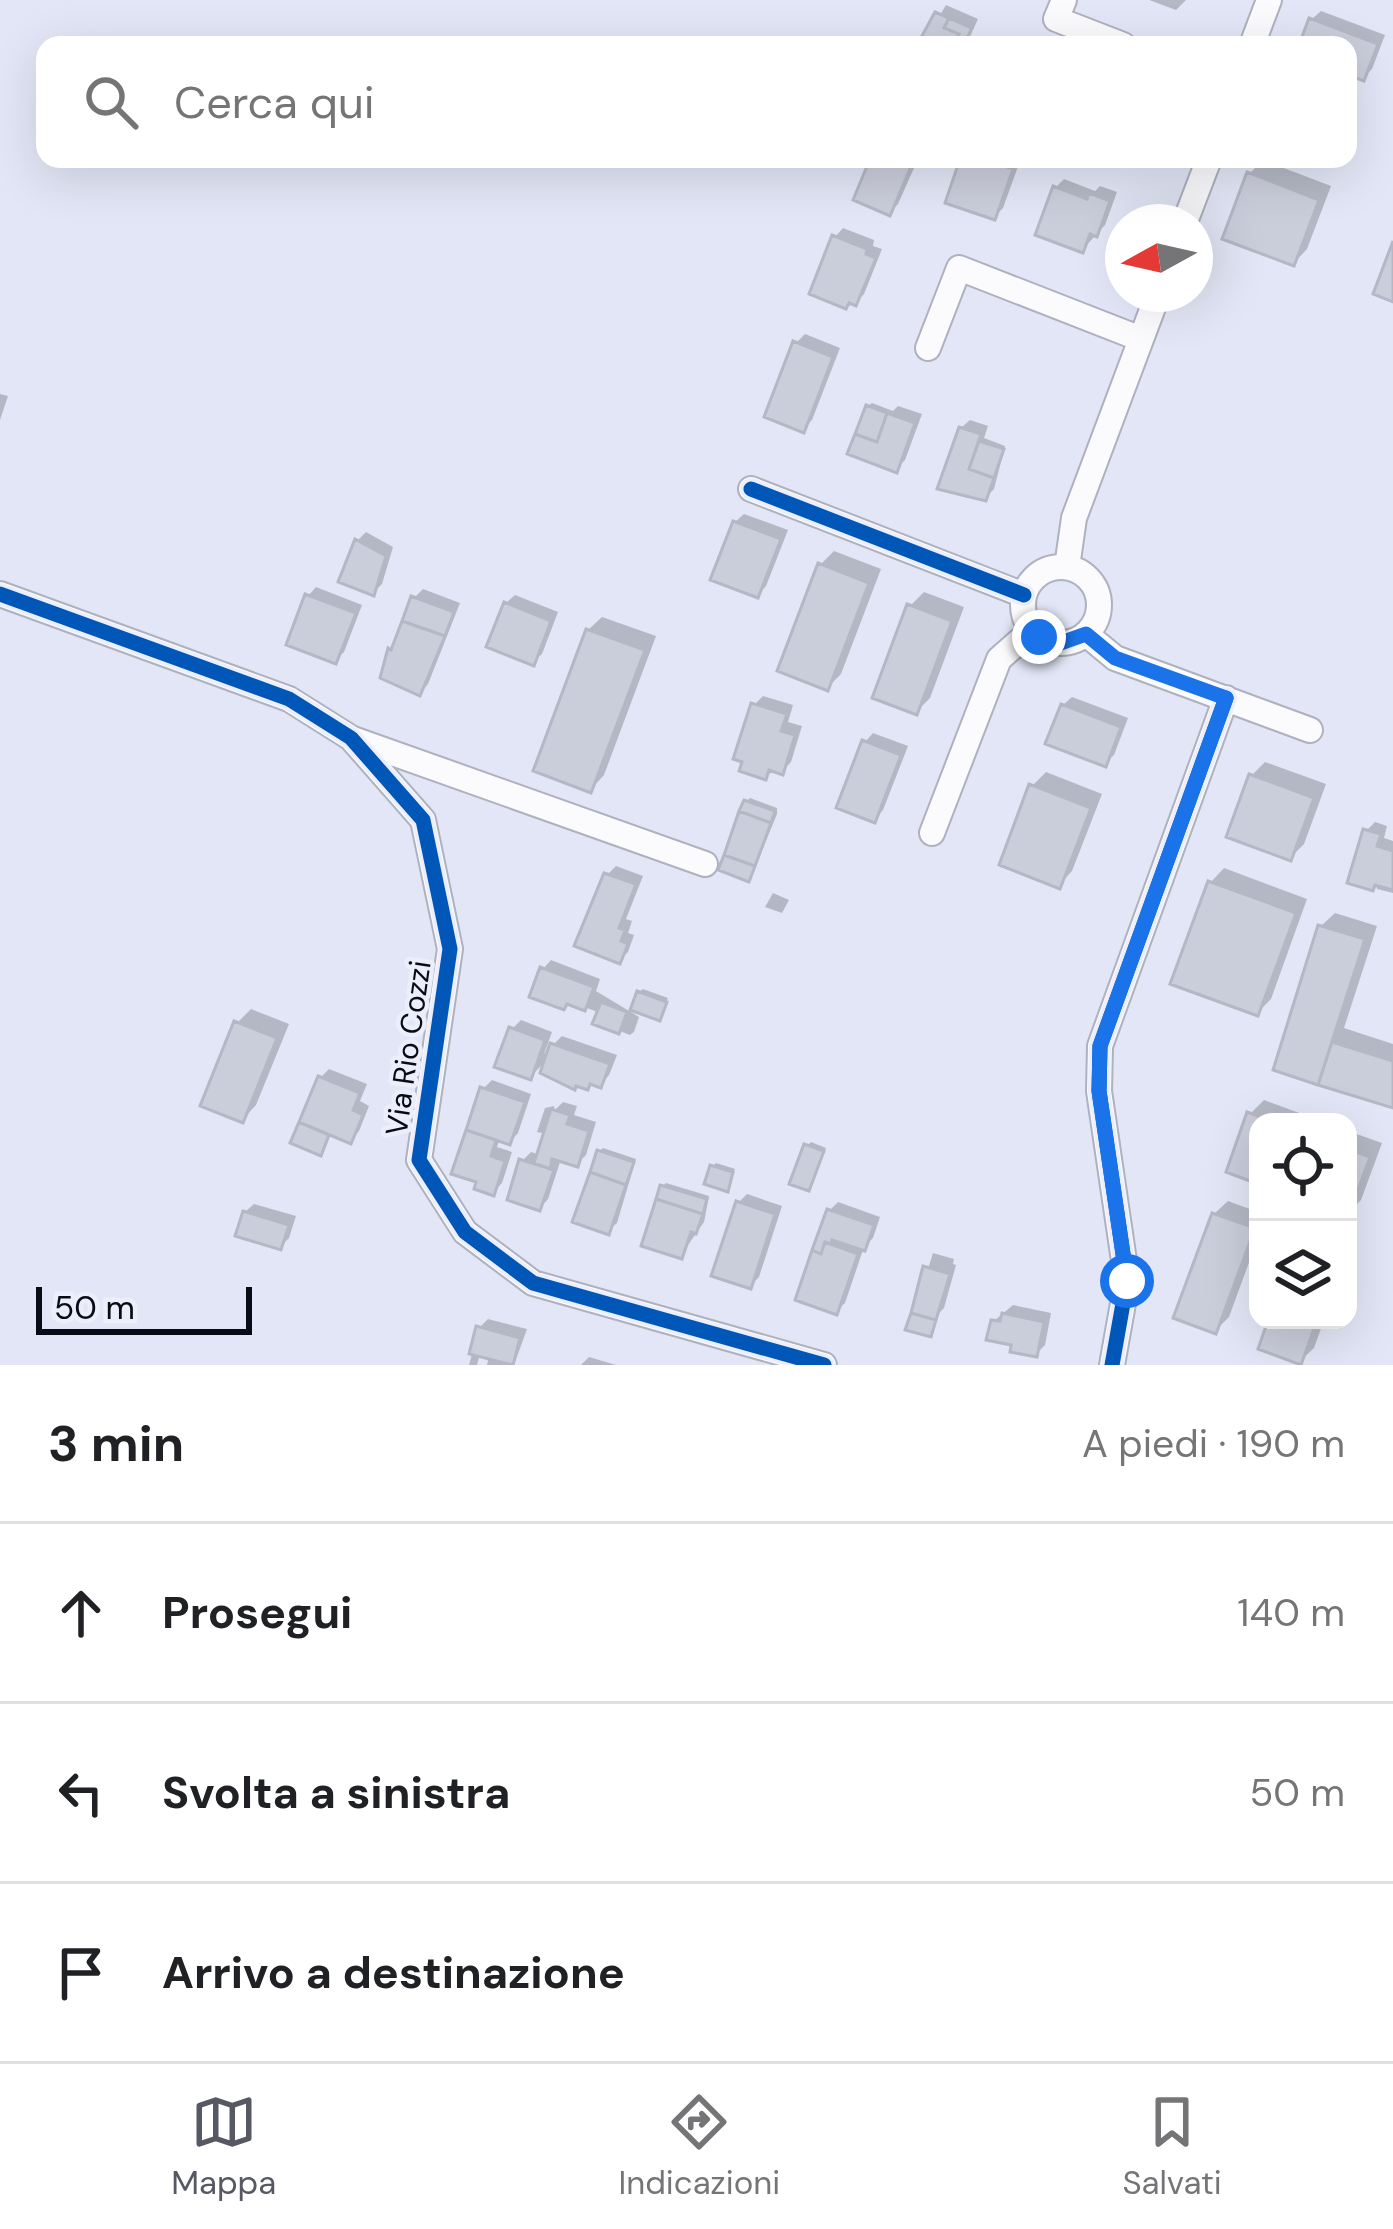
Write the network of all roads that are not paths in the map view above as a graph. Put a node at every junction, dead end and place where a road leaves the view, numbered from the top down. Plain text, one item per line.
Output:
1 (1064, 0) edge
2 (1269, 0) edge
3 (1100, 36) edge
4 (1255, 36) edge
5 (1206, 168) edge
6 (1192, 204) edge
7 (1151, 312) edge
8 (1141, 339) junction
9 (928, 348) dead end
10 (751, 489) dead end
11 (1067, 567) junction
12 (0, 594) edge
13 (1024, 595) junction
14 (1032, 630) junction
15 (1086, 634) junction
16 (1226, 698) junction
17 (1310, 730) dead end
18 (351, 738) junction
19 (932, 833) dead end
20 (705, 864) dead end
21 (824, 1365) edge
22 (1112, 1365) edge

1 - 3 street
2 - 4 street
5 - 6 street
7 - 8 street
8 - 9 street
8 - 11 street
10 - 13 street
11 - 13 street
11 - 15 street
12 - 18 street, Via Rio Cozzi
13 - 14 street
14 - 15 street
14 - 19 street
15 - 16 street
16 - 17 street
16 - 22 street
18 - 20 street, Via Rio Cozzi
18 - 21 street, Via Rio Cozzi

